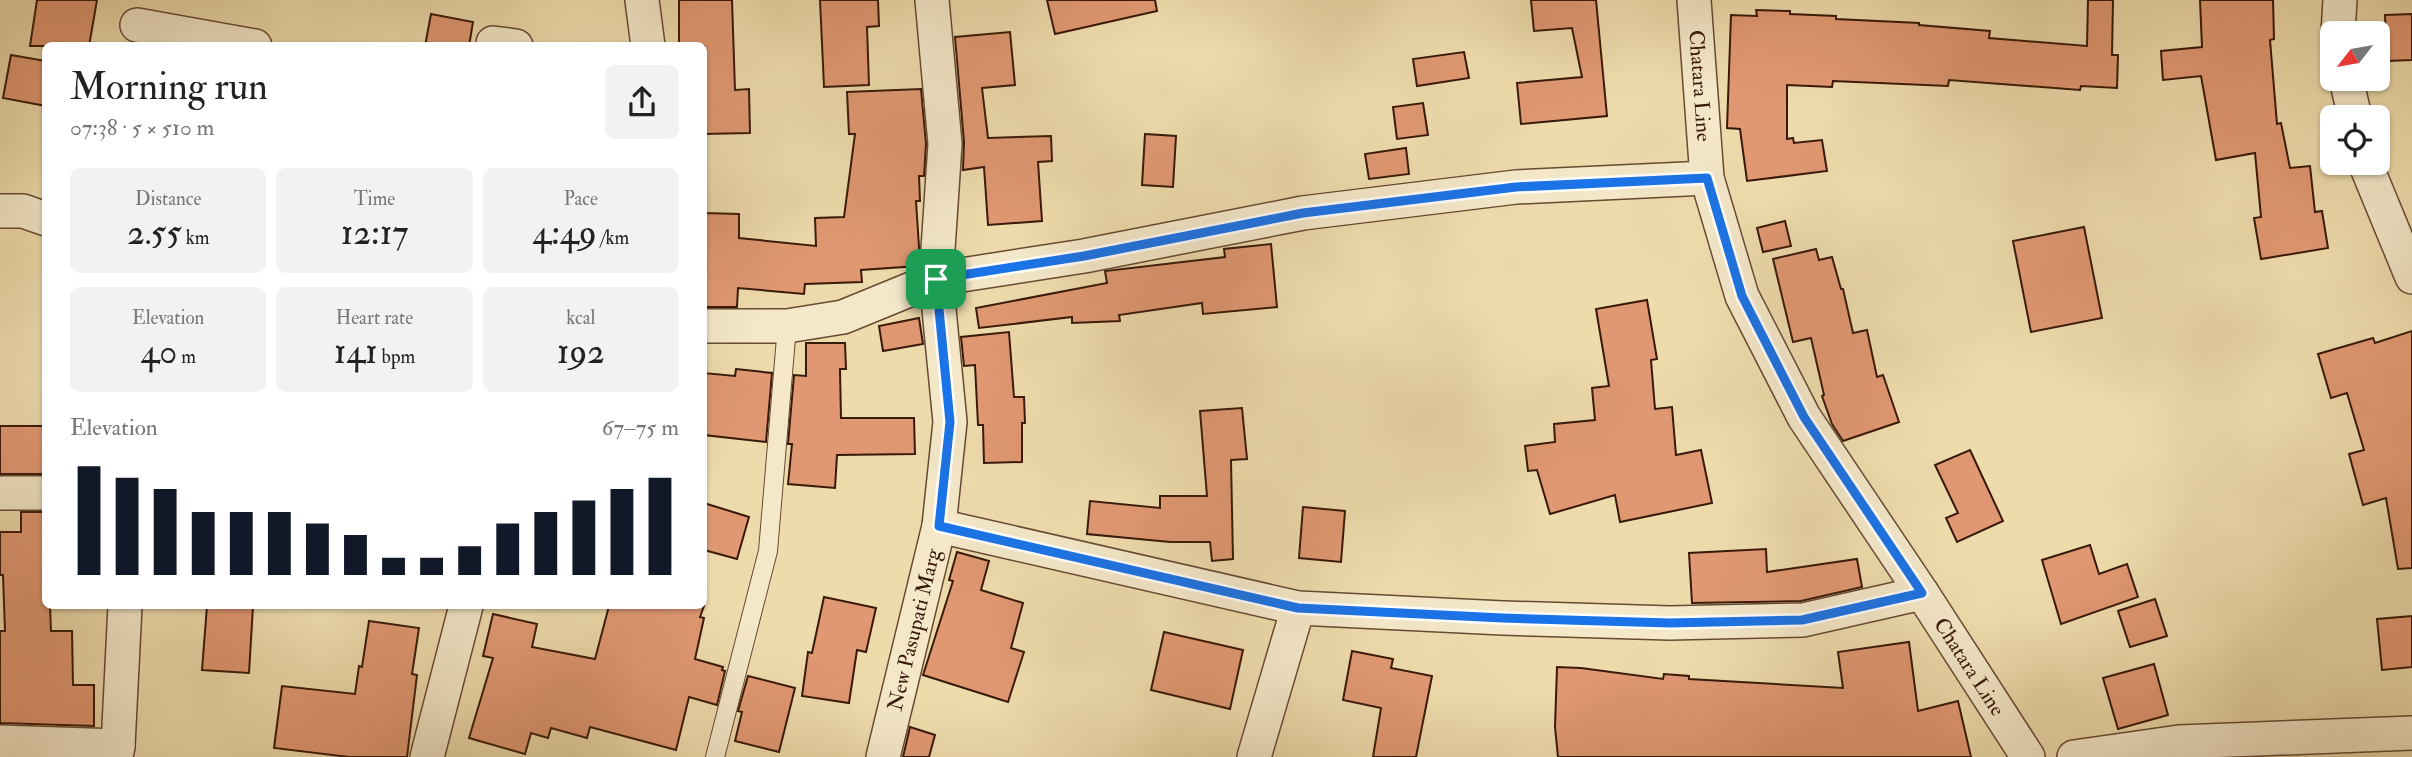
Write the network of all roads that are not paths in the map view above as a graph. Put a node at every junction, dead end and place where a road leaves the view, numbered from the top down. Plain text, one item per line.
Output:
1 (642, 0) edge
2 (932, 0) edge
3 (1695, 0) edge
4 (2340, 0) edge
5 (2339, 21) edge
6 (137, 24) edge
7 (234, 42) edge
8 (647, 42) edge
9 (2370, 175) edge
10 (1707, 178) junction
11 (0, 211) edge
12 (42, 218) edge
13 (2412, 277) edge
14 (936, 279) junction
15 (707, 326) edge
16 (787, 326) junction
17 (42, 493) edge
18 (0, 494) edge
19 (939, 526) junction
20 (1922, 593) junction
21 (1298, 608) junction
22 (125, 609) edge
23 (465, 609) edge
24 (2412, 733) edge
25 (0, 742) edge
26 (117, 751) edge
27 (427, 757) edge
28 (715, 757) edge
29 (883, 757) edge
30 (1254, 757) edge
31 (2028, 757) edge
32 (2074, 757) edge

1 - 8 street
2 - 14 street, New Pasupati Marg
3 - 10 street, Chatara Line
4 - 5 street
6 - 7 street
9 - 13 street
10 - 14 street
10 - 20 street, Chatara Line
11 - 12 street
14 - 16 street
14 - 19 street, New Pasupati Marg
15 - 16 street
16 - 28 lane
17 - 18 street
19 - 21 street
19 - 29 street, New Pasupati Marg
20 - 21 street
20 - 31 street, Chatara Line
21 - 30 street
22 - 26 street
23 - 27 street
24 - 32 street
25 - 26 street

